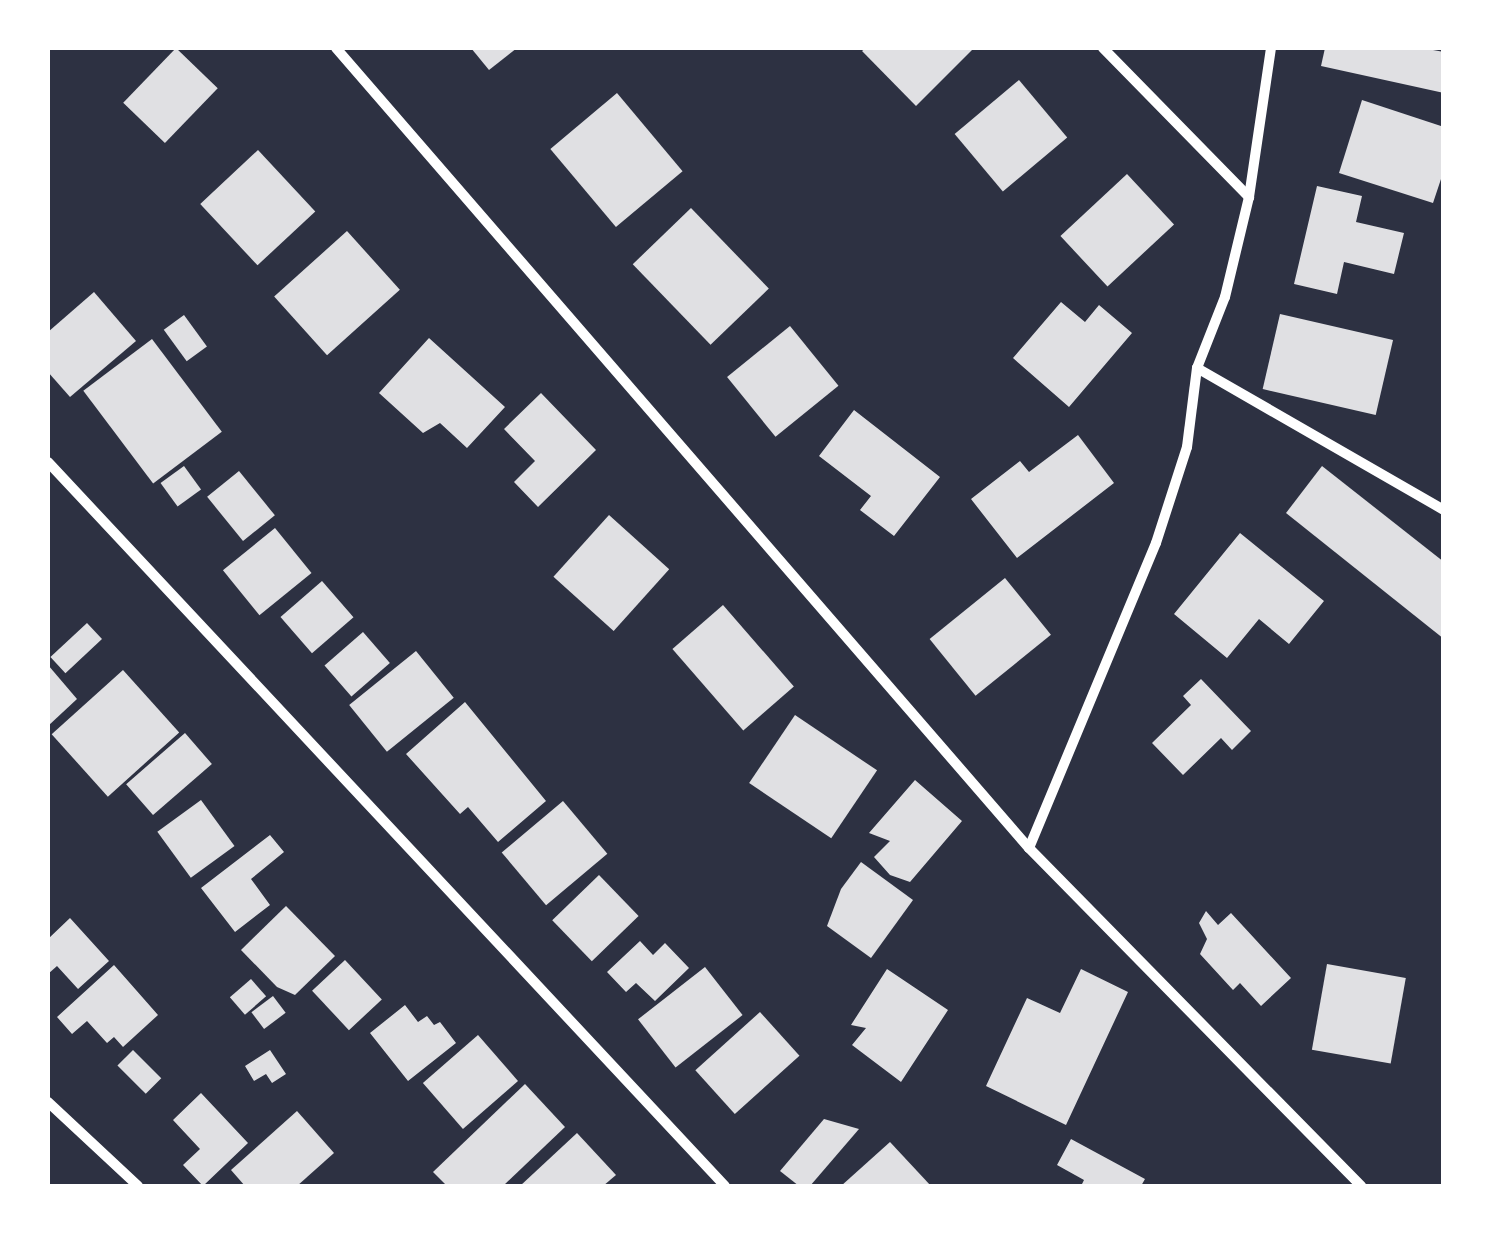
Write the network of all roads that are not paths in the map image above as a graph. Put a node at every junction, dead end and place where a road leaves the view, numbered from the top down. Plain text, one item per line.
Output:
1 (336, 48) edge
2 (1103, 48) edge
3 (1271, 48) edge
4 (1248, 197) junction
5 (1198, 368) junction
6 (48, 462) edge
7 (1444, 510) edge
8 (1029, 848) junction
9 (48, 1102) edge
10 (138, 1186) edge
11 (725, 1186) edge
12 (1361, 1186) edge

1 - 8 street
2 - 4 street
3 - 4 street
4 - 5 street
5 - 7 street
5 - 8 street
6 - 11 street
8 - 12 street
9 - 10 street

